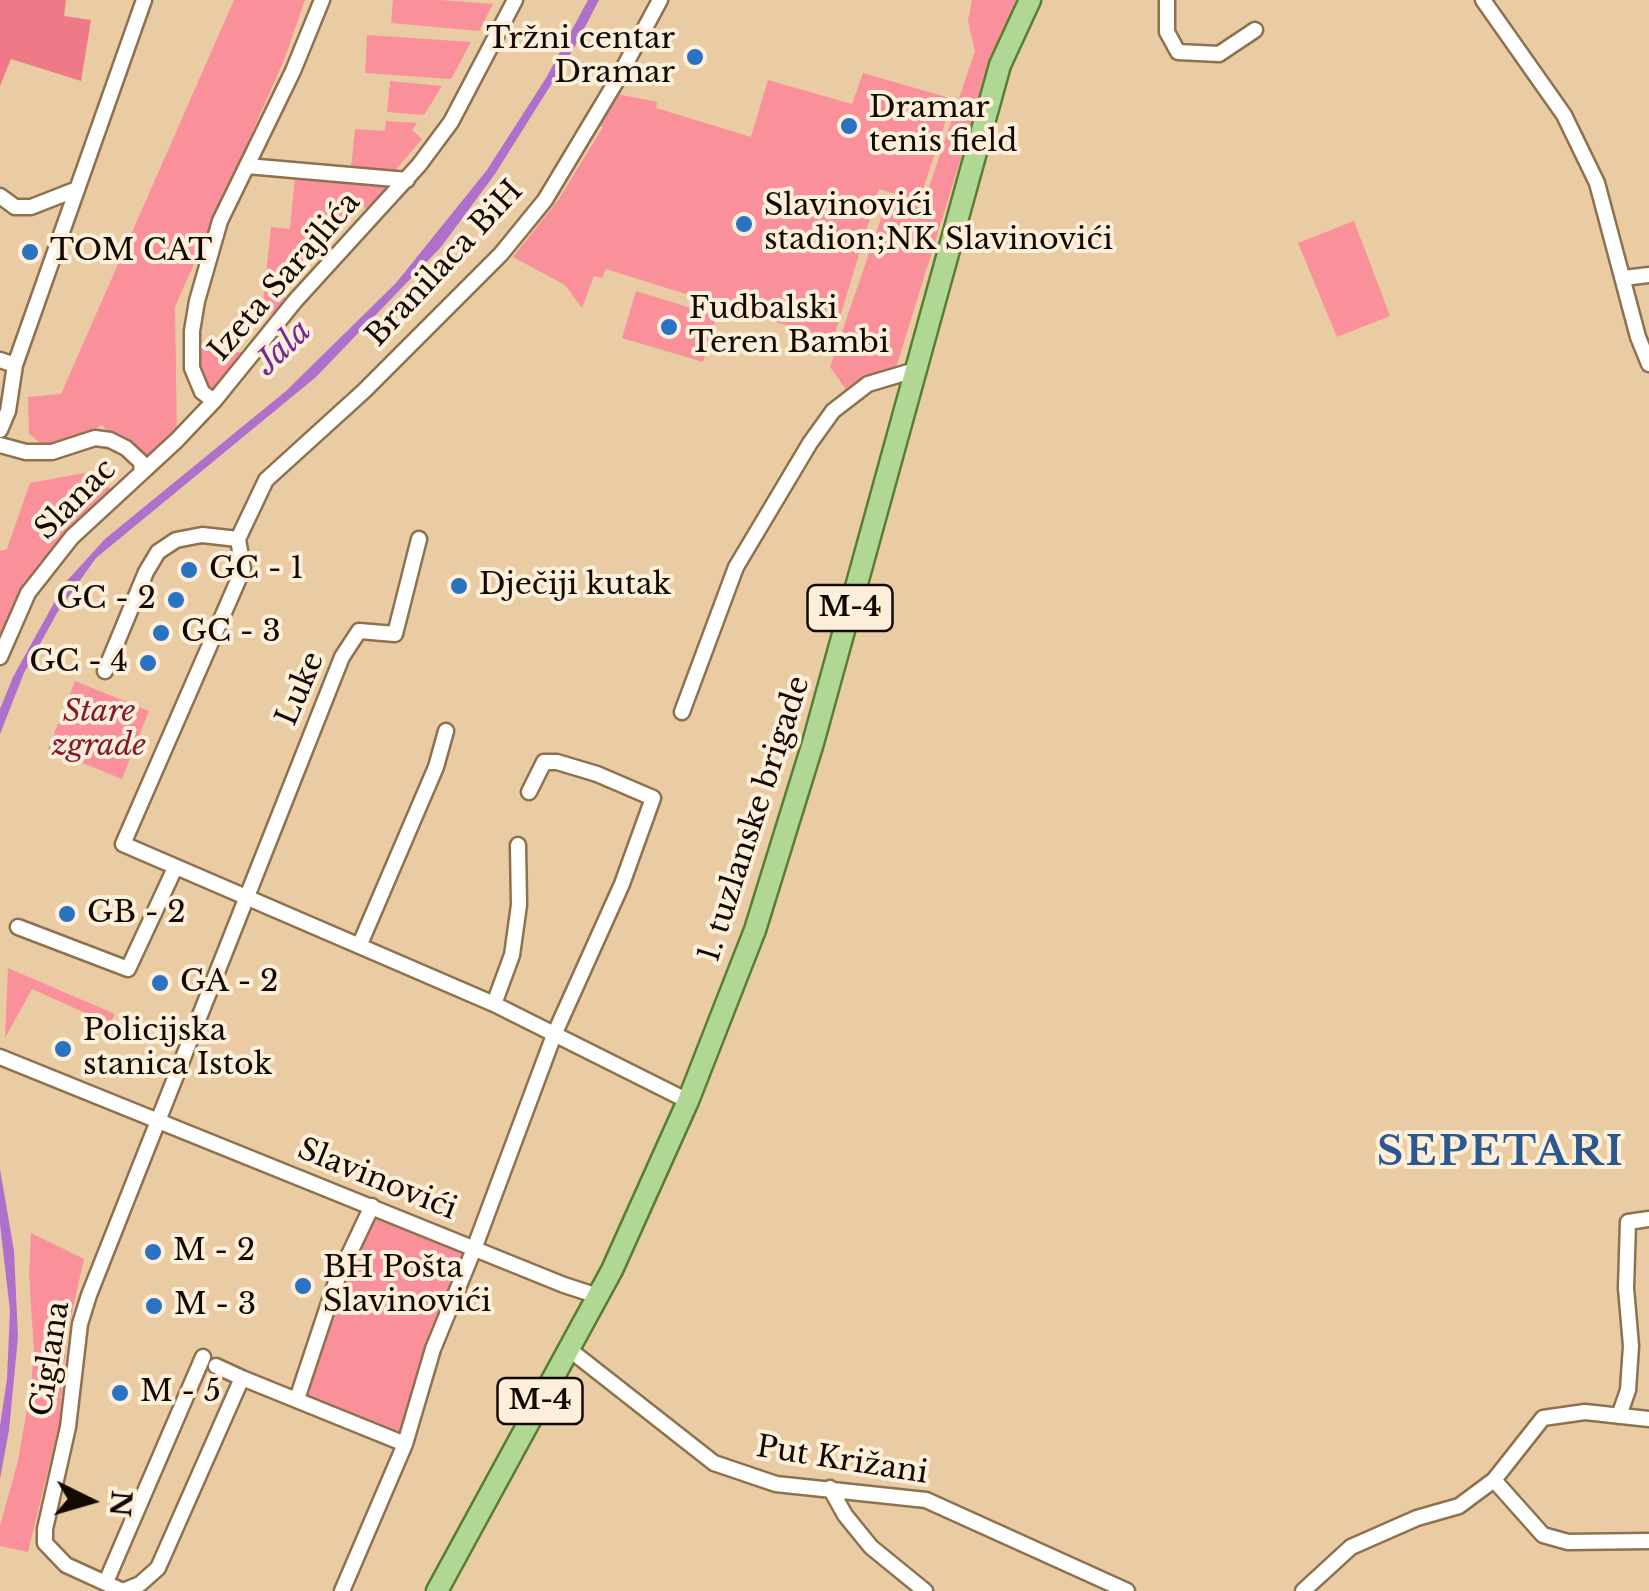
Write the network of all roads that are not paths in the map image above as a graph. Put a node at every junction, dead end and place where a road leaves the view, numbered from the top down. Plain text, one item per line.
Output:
1 (144, 0) edge
2 (322, 0) edge
3 (515, 0) edge
4 (660, 0) edge
5 (1030, 0) edge
6 (1167, 0) edge
7 (1483, 0) edge
8 (1256, 30) dead end
9 (246, 166) junction
10 (407, 180) junction
11 (77, 189) junction
12 (0, 196) edge
13 (1649, 275) edge
14 (1624, 278) junction
15 (7, 362) edge
16 (1649, 364) edge
17 (915, 370) junction
18 (214, 401) junction
19 (0, 430) edge
20 (0, 445) edge
21 (142, 472) junction
22 (238, 539) junction
23 (418, 539) dead end
24 (0, 657) edge
25 (105, 671) dead end
26 (682, 712) dead end
27 (446, 732) dead end
28 (529, 792) dead end
29 (518, 845) dead end
30 (175, 868) junction
31 (246, 895) junction
32 (18, 927) dead end
33 (360, 944) junction
34 (494, 1004) junction
35 (554, 1035) junction
36 (0, 1058) edge
37 (688, 1100) junction
38 (157, 1121) junction
39 (372, 1206) junction
40 (1649, 1220) edge
41 (474, 1249) junction
42 (598, 1296) junction
43 (570, 1350) junction
44 (242, 1378) junction
45 (297, 1400) junction
46 (1619, 1416) junction
47 (1649, 1418) edge
48 (404, 1444) junction
49 (1494, 1480) junction
50 (830, 1488) junction
51 (1649, 1541) edge
52 (106, 1582) junction
53 (342, 1591) edge
54 (437, 1591) edge
55 (925, 1591) edge
56 (1127, 1591) edge
57 (1303, 1591) edge

1 - 11 street
2 - 9 street, Izeta Sarajlića
3 - 10 street, Izeta Sarajlića
4 - 22 street, Branilaca BiH
5 - 17 main road, 1. tuzlanske brigade / M-4
6 - 8 street
7 - 14 street
9 - 10 street, Izeta Sarajlića
9 - 18 street, Izeta Sarajlića
10 - 18 street, Izeta Sarajlića
11 - 12 street
11 - 15 street
13 - 14 street
14 - 16 street
15 - 19 street
17 - 26 street
17 - 37 main road, 1. tuzlanske brigade / M-4
18 - 21 street
20 - 21 street, Slanac
21 - 24 street, Slanac
22 - 25 street
22 - 30 street, Branilaca BiH
23 - 31 street, Luke
27 - 33 street
28 - 35 street, Slavinovići
29 - 34 street
30 - 31 street
30 - 32 street
31 - 33 street
31 - 38 street
33 - 34 street
34 - 35 street
35 - 37 street
35 - 41 street, Slavinovići
36 - 38 street, Slavinovići
37 - 42 main road, 1. tuzlanske brigade / M-4
38 - 39 street, Slavinovići
38 - 52 street, Ciglana
39 - 41 street, Slavinovići
39 - 45 street
40 - 46 street
41 - 42 street
41 - 48 street
42 - 43 main road, M-4
43 - 50 street, Put Križani
43 - 54 main road, M-4
44 - 45 street
44 - 52 street
44 - 52 street
45 - 48 street
46 - 47 street
46 - 49 street
48 - 53 street
49 - 51 street
49 - 57 street
50 - 55 street
50 - 56 street, Put Križani

